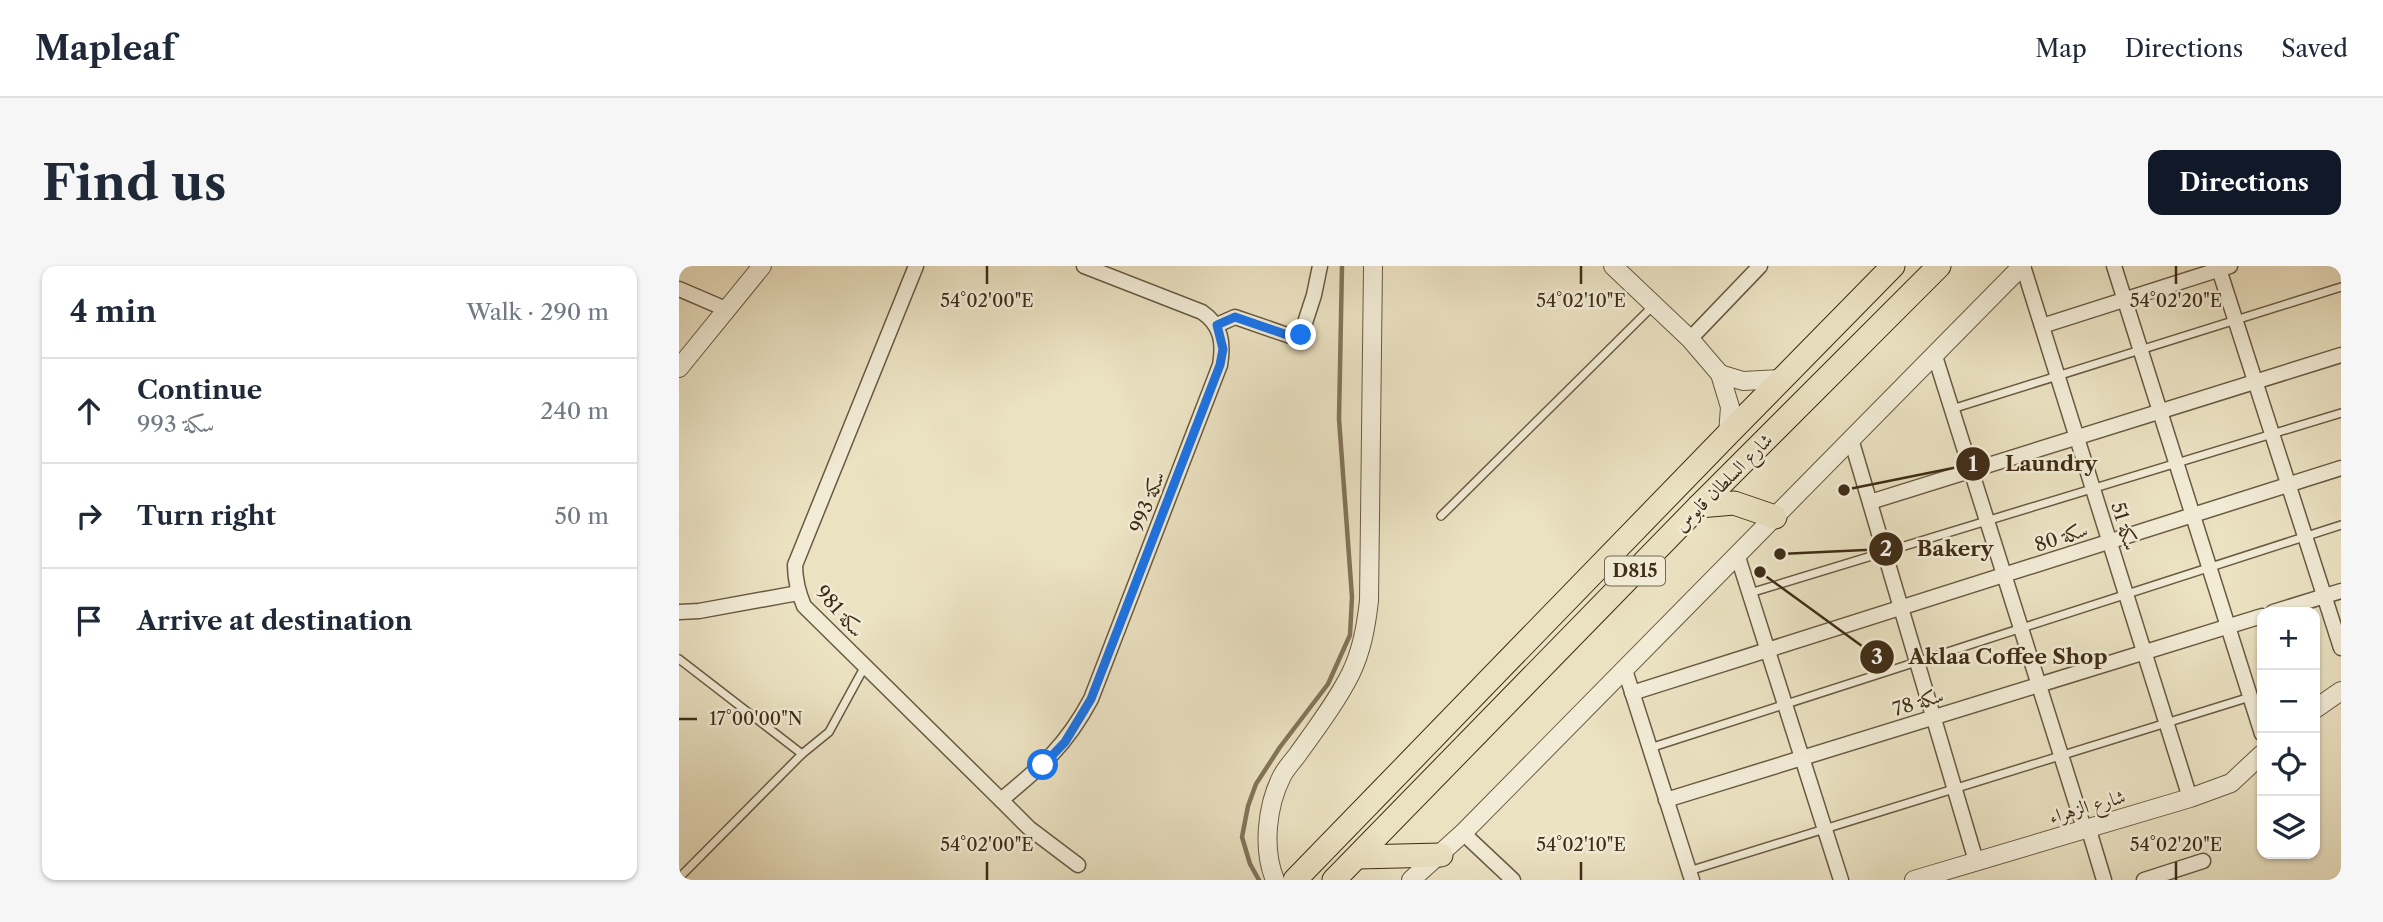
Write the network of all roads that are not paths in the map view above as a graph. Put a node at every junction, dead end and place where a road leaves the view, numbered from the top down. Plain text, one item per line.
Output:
1 (749, 266) edge
2 (762, 266) edge
3 (916, 266) edge
4 (1320, 266) edge
5 (1373, 266) edge
6 (1613, 266) edge
7 (1761, 266) edge
8 (1893, 266) edge
9 (1939, 266) edge
10 (2023, 266) edge
11 (2114, 266) edge
12 (1093, 267) edge
13 (2222, 267) edge
14 (2341, 288) edge
15 (679, 289) edge
16 (2125, 300) junction
17 (1654, 305) junction
18 (728, 310) junction
19 (2235, 321) junction
20 (1217, 325) junction
21 (2042, 326) junction
22 (1690, 340) junction
23 (2141, 350) junction
24 (2341, 355) edge
25 (1935, 356) junction
26 (679, 368) edge
27 (1720, 374) junction
28 (2058, 376) junction
29 (1782, 379) junction
30 (2255, 382) junction
31 (1952, 409) junction
32 (2160, 411) junction
33 (2341, 413) edge
34 (1728, 433) junction
35 (2272, 434) junction
36 (2077, 437) junction
37 (1851, 439) junction
38 (2176, 463) junction
39 (2341, 468) edge
40 (1971, 470) junction
41 (2288, 485) junction
42 (2093, 489) junction
43 (1870, 502) junction
44 (1699, 506) junction
45 (2193, 515) junction
46 (1441, 516) dead end
47 (1775, 517) junction
48 (1987, 521) junction
49 (2341, 525) edge
50 (2305, 537) junction
51 (2110, 542) junction
52 (1885, 552) junction
53 (1737, 554) junction
54 (2210, 568) junction
55 (2004, 575) junction
56 (2341, 591) edge
57 (798, 593) junction
58 (1750, 593) junction
59 (2126, 595) junction
60 (2324, 597) junction
61 (2290, 607) edge
62 (1901, 608) junction
63 (679, 612) edge
64 (2257, 617) edge
65 (2228, 626) junction
66 (2021, 629) junction
67 (2341, 648) edge
68 (1768, 650) junction
69 (2144, 652) junction
70 (679, 659) edge
71 (1917, 662) junction
72 (865, 666) junction
73 (1625, 670) junction
74 (2039, 685) junction
75 (2341, 691) edge
76 (1632, 693) junction
77 (2250, 696) junction
78 (1785, 705) junction
79 (2320, 706) edge
80 (1933, 718) junction
81 (2166, 723) junction
82 (2262, 733) edge
83 (1650, 749) junction
84 (802, 754) junction
85 (2061, 755) junction
86 (1802, 758) junction
87 (2257, 759) edge
88 (1954, 789) junction
89 (2190, 798) junction
90 (1000, 800) junction
91 (1666, 800) junction
92 (2086, 828) junction
93 (1825, 829) junction
94 (1464, 833) junction
95 (1441, 855) junction
96 (1358, 857) junction
97 (1976, 861) junction
98 (2203, 861) dead end
99 (1078, 865) dead end
100 (1690, 875) edge
101 (679, 878) edge
102 (1276, 880) edge
103 (1295, 880) edge
104 (1334, 880) edge
105 (1411, 880) edge
106 (1513, 880) edge
107 (1841, 880) edge
108 (1914, 880) edge
109 (2104, 880) edge
110 (2144, 880) edge

1 - 18 street
2 - 18 street
3 - 57 street, سكة 981
4 - 20 street
5 - 102 street
6 - 17 street
7 - 22 street
8 - 29 highway, شارع السلطان قابوس / D815
9 - 44 highway, شارع السلطان قابوس / D815
10 - 21 street, سكة 51
10 - 25 street
11 - 16 street
12 - 20 street
13 - 16 street
13 - 19 street
14 - 19 lane
15 - 18 street
16 - 21 street
16 - 23 street
17 - 22 street
17 - 46 lane
18 - 26 street
19 - 23 lane
19 - 30 street
20 - 90 street, سكة 993
21 - 28 street, سكة 51
22 - 27 street
23 - 28 lane
23 - 32 street
24 - 30 street
25 - 31 street
25 - 37 street
27 - 29 street
27 - 34 street
28 - 31 lane
28 - 36 street, سكة 51
29 - 34 highway, شارع السلطان قابوس / D815
30 - 32 street
30 - 35 street
31 - 40 street
32 - 36 street
32 - 38 street
33 - 35 lane
34 - 103 highway, شارع السلطان قابوس / D815
35 - 38 lane
35 - 41 street
36 - 40 street
36 - 42 street, سكة 51
37 - 43 street
37 - 47 street
38 - 42 lane
38 - 45 street
39 - 41 street, سكة 80
40 - 43 street
40 - 48 street
41 - 45 street, سكة 80
41 - 50 street
42 - 48 lane
42 - 51 street, سكة 51
43 - 52 street
44 - 47 highway
44 - 96 highway, شارع السلطان قابوس / D815
45 - 51 street, سكة 80
45 - 54 street
47 - 53 street
48 - 52 lane
48 - 55 street
49 - 50 lane
50 - 54 lane
50 - 60 street
51 - 55 street, سكة 80
51 - 59 street, سكة 51
52 - 58 lane
52 - 62 street
53 - 58 street
53 - 73 street
54 - 59 lane
54 - 65 street
55 - 62 street, سكة 80
55 - 66 street
56 - 60 street
57 - 63 street
57 - 72 street, سكة 981
58 - 68 street
59 - 66 lane
59 - 69 street, سكة 51
60 - 61 street
60 - 67 street
62 - 68 street, سكة 80
62 - 71 street
64 - 65 street, سكة 78
65 - 69 street, سكة 78
65 - 77 street
66 - 71 lane
66 - 74 street
68 - 76 street, سكة 80
68 - 78 street
69 - 74 street, سكة 78
69 - 81 street, سكة 51
70 - 84 lane
71 - 78 lane
71 - 80 street
72 - 84 lane
72 - 90 street, سكة 981
73 - 76 street
73 - 94 street
74 - 80 street, سكة 78
74 - 85 street
75 - 79 street
76 - 83 street
77 - 81 lane
77 - 82 street
78 - 83 lane
78 - 86 street
80 - 86 street, سكة 78
80 - 88 street
81 - 85 lane
81 - 89 street, سكة 51
83 - 91 street
84 - 101 lane
85 - 88 lane
85 - 92 street
86 - 91 street, سكة 78
86 - 93 street
87 - 89 street, شارع الزهراء
88 - 93 lane
88 - 97 street
89 - 92 street, شارع الزهراء
90 - 99 street, سكة 981
91 - 100 street
92 - 97 street, شارع الزهراء
92 - 109 street
93 - 100 lane
93 - 107 street
94 - 95 street
94 - 106 street
95 - 96 highway
95 - 105 street
96 - 104 highway, شارع السلطان قابوس / D815
97 - 108 street, شارع الزهراء
98 - 110 street

